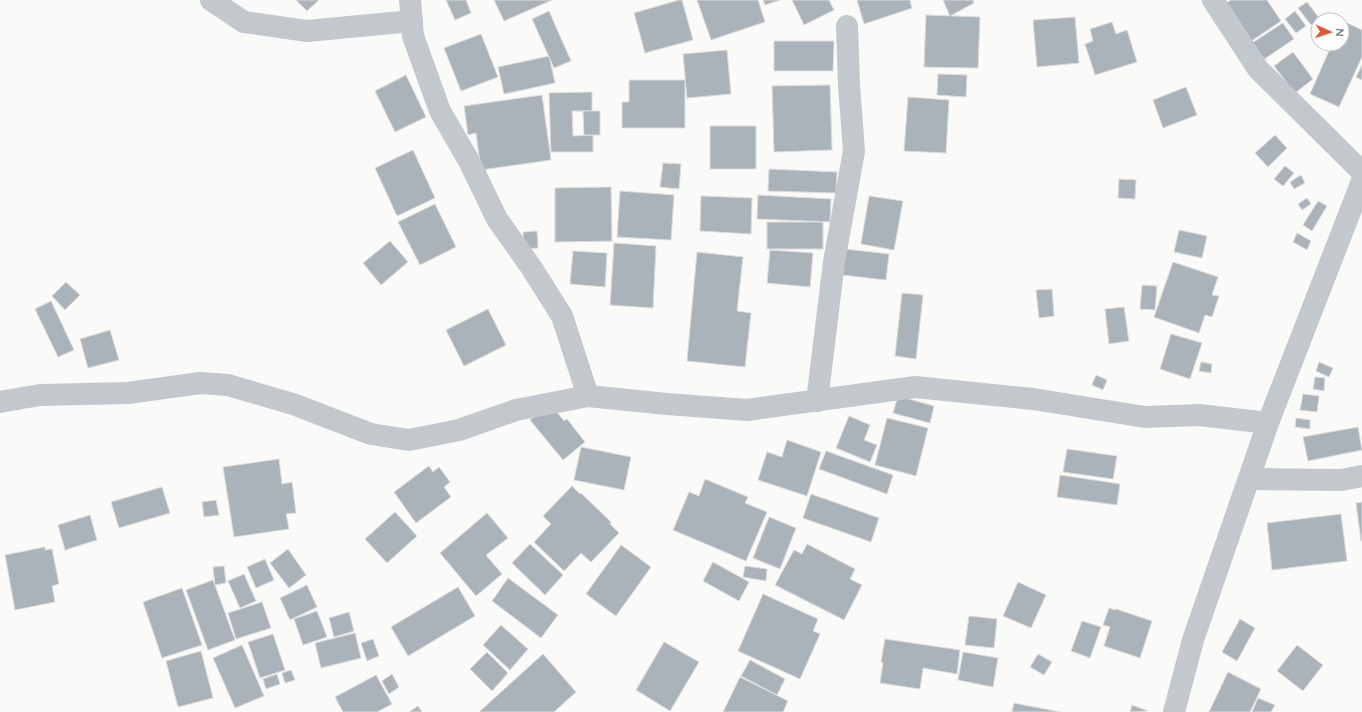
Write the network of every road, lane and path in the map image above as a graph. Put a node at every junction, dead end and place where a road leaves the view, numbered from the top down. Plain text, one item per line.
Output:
1 (211, 0) edge
2 (410, 0) edge
3 (1213, 0) edge
4 (412, 21) junction
5 (847, 26) dead end
6 (1362, 172) edge
7 (1362, 181) edge
8 (588, 396) junction
9 (817, 401) junction
10 (0, 402) edge
11 (1268, 423) junction
12 (1362, 476) edge
13 (1249, 479) junction
14 (1174, 712) edge

1 - 4 street
2 - 4 street
3 - 6 street
4 - 8 street
5 - 9 street
7 - 11 street
8 - 9 street
8 - 10 street
9 - 11 street
11 - 13 street
12 - 13 street
13 - 14 street

